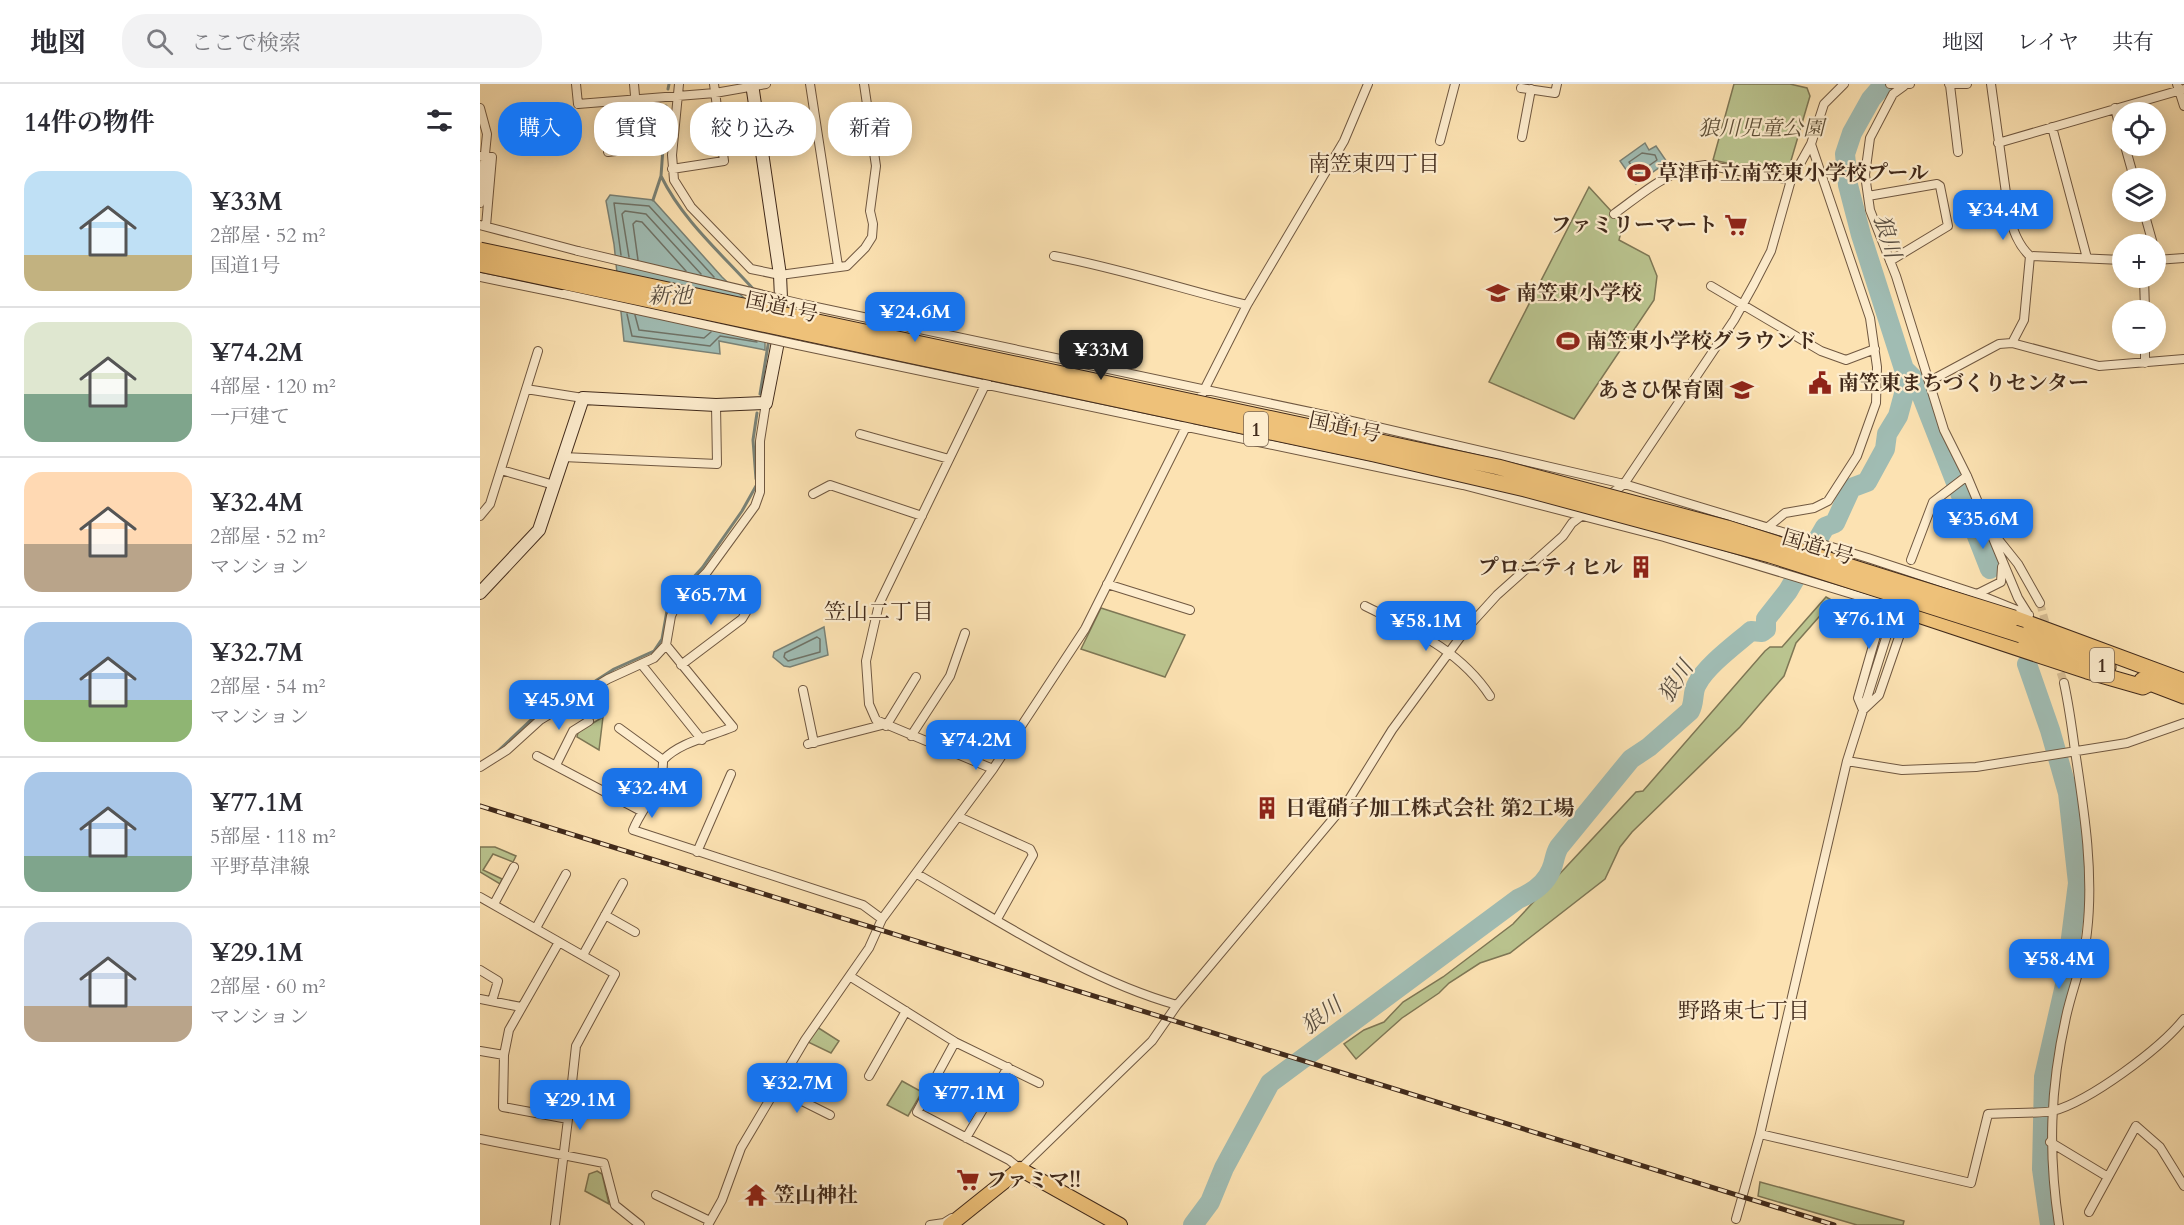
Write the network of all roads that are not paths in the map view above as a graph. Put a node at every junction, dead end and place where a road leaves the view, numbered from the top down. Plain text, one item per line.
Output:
1 (576, 84) edge
2 (634, 84) edge
3 (679, 84) edge
4 (766, 84) edge
5 (810, 84) edge
6 (864, 84) edge
7 (1368, 84) edge
8 (1455, 84) edge
9 (1557, 84) edge
10 (1844, 84) edge
11 (1890, 84) edge
12 (1949, 84) edge
13 (1967, 84) edge
14 (1990, 84) edge
15 (752, 85) edge
16 (1907, 85) edge
17 (715, 88) edge
18 (2180, 88) edge
19 (678, 96) junction
20 (635, 100) junction
21 (2134, 102) edge
22 (2184, 106) edge
23 (480, 108) edge
24 (2112, 109) edge
25 (2052, 127) junction
26 (1522, 137) dead end
27 (1440, 141) dead end
28 (1998, 143) junction
29 (1811, 144) junction
30 (1958, 152) dead end
31 (483, 156) edge
32 (672, 169) junction
33 (1791, 180) junction
34 (1868, 196) junction
35 (480, 203) edge
36 (1614, 214) dead end
37 (483, 225) edge
38 (480, 249) edge
39 (1054, 256) dead end
40 (2030, 256) junction
41 (2086, 258) junction
42 (2166, 258) edge
43 (2184, 258) edge
44 (2112, 259) edge
45 (1890, 261) junction
46 (480, 264) edge
47 (838, 266) junction
48 (780, 275) junction
49 (480, 277) edge
50 (1712, 285) dead end
51 (1743, 303) junction
52 (1246, 305) junction
53 (2012, 343) junction
54 (1004, 347) junction
55 (1875, 349) junction
56 (538, 351) dead end
57 (2145, 354) edge
58 (2184, 359) edge
59 (2145, 363) junction
60 (1929, 381) junction
61 (986, 384) junction
62 (526, 389) junction
63 (1204, 389) junction
64 (583, 398) junction
65 (766, 403) junction
66 (716, 405) junction
67 (1186, 427) junction
68 (860, 434) dead end
69 (563, 457) junction
70 (949, 459) junction
71 (501, 470) junction
72 (1967, 476) junction
73 (1624, 484) junction
74 (554, 485) junction
75 (813, 494) dead end
76 (480, 516) edge
77 (922, 516) junction
78 (1580, 516) junction
79 (1749, 522) junction
80 (1768, 527) junction
81 (1989, 529) junction
82 (1743, 560) junction
83 (1911, 560) dead end
84 (2002, 563) junction
85 (1107, 584) junction
86 (480, 594) edge
87 (1977, 594) junction
88 (754, 599) dead end
89 (2040, 603) tunnel mouth
90 (1885, 604) junction
91 (1365, 606) dead end
92 (1190, 609) dead end
93 (1908, 611) junction
94 (2021, 616) junction
95 (1892, 619) dead end
96 (965, 633) dead end
97 (666, 645) junction
98 (1451, 651) junction
99 (681, 664) junction
100 (642, 665) junction
101 (916, 677) dead end
102 (2153, 677) junction
103 (2184, 681) edge
104 (2064, 683) tunnel mouth
105 (803, 690) dead end
106 (1490, 696) dead end
107 (2184, 696) edge
108 (1863, 710) junction
109 (589, 721) dead end
110 (2184, 723) edge
111 (884, 725) junction
112 (619, 728) dead end
113 (910, 736) junction
114 (702, 740) junction
115 (2075, 751) junction
116 (537, 756) dead end
117 (663, 760) junction
118 (1847, 761) junction
119 (556, 765) junction
120 (480, 767) edge
121 (993, 770) junction
122 (731, 774) dead end
123 (642, 811) junction
124 (959, 817) junction
125 (697, 852) junction
126 (514, 867) dead end
127 (566, 874) dead end
128 (917, 874) junction
129 (623, 884) dead end
130 (480, 897) edge
131 (494, 904) junction
132 (605, 915) junction
133 (882, 919) junction
134 (997, 920) junction
135 (536, 928) junction
136 (635, 932) dead end
137 (559, 942) junction
138 (583, 955) junction
139 (480, 970) edge
140 (851, 977) junction
141 (480, 999) edge
142 (492, 1001) junction
143 (1177, 1005) junction
144 (521, 1006) junction
145 (906, 1011) junction
146 (2184, 1019) edge
147 (955, 1042) junction
148 (480, 1051) edge
149 (504, 1054) junction
150 (1008, 1067) junction
151 (869, 1076) dead end
152 (1039, 1083) dead end
153 (776, 1088) junction
154 (2045, 1111) junction
155 (830, 1115) dead end
156 (568, 1119) junction
157 (1760, 1134) junction
158 (966, 1138) junction
159 (480, 1139) edge
160 (2050, 1142) junction
161 (564, 1154) junction
162 (1020, 1169) junction
163 (2108, 1177) junction
164 (2184, 1186) edge
165 (656, 1195) dead end
166 (2089, 1212) dead end
167 (1736, 1219) dead end
168 (955, 1221) edge
169 (709, 1223) edge
170 (558, 1224) edge
171 (640, 1225) edge
172 (930, 1225) edge
173 (1120, 1225) edge
174 (2059, 1225) edge

1 - 20 street
2 - 20 street
3 - 19 street
4 - 15 street
5 - 47 street
6 - 47 street
7 - 52 street
8 - 27 street
9 - 26 street
10 - 29 street
11 - 16 street
12 - 13 street
12 - 30 street
14 - 28 street
15 - 17 street
15 - 48 street
16 - 34 street
17 - 19 street
17 - 32 street
18 - 21 street
18 - 22 street
19 - 20 street
19 - 32 street
23 - 31 street
24 - 25 street
25 - 28 street
25 - 41 street
28 - 40 street
29 - 33 street
29 - 55 street
31 - 35 street
31 - 37 street
32 - 48 street
33 - 36 street
33 - 51 street
34 - 45 street
34 - 45 street
37 - 54 street, bridge
38 - 94 highway, 国道1号 / 1, bridge
39 - 52 street
40 - 41 street
40 - 53 street
41 - 44 street
42 - 43 street
45 - 60 street
46 - 102 highway, 国道1号 / 1, bridge
47 - 48 street
48 - 65 street
49 - 61 street, bridge
50 - 51 street
51 - 55 street
51 - 73 street
52 - 63 street
53 - 59 street
53 - 60 street
54 - 61 street
54 - 63 street
55 - 80 street
56 - 62 street
57 - 59 street
58 - 59 street
60 - 72 street
61 - 67 street
61 - 70 street
62 - 64 street
62 - 71 street
63 - 67 street
63 - 73 street
64 - 66 street
64 - 69 street
65 - 66 street
65 - 97 street
66 - 69 street
67 - 78 street
67 - 85 street
68 - 70 street
69 - 74 street
70 - 77 street
71 - 74 street
71 - 76 street
72 - 81 street
72 - 83 street
73 - 78 street
73 - 79 street
74 - 86 street
75 - 77 street
77 - 111 street
78 - 82 street
78 - 98 street
79 - 80 street
79 - 82 street
80 - 87 street
81 - 84 street
81 - 89 street
82 - 90 street
84 - 87 street
84 - 94 street
85 - 92 street
85 - 121 street
87 - 94 street
88 - 99 street
90 - 93 highway
90 - 108 street
91 - 98 street
93 - 102 highway
93 - 108 street
94 - 102 highway, 国道1号 / 1
95 - 108 street
96 - 113 street
97 - 99 street
97 - 100 street
98 - 106 street
98 - 143 street
99 - 114 street
100 - 114 street
100 - 120 street
101 - 111 street
102 - 103 highway, 国道1号 / 1
102 - 107 highway, 国道1号 / 1
104 - 115 street
105 - 111 street
108 - 118 street
109 - 119 street
110 - 115 street
111 - 113 street
112 - 117 street
113 - 121 street
114 - 117 street
115 - 118 street
115 - 154 street
116 - 119 street
117 - 123 street
118 - 157 street
119 - 123 street
121 - 124 street
122 - 125 street
123 - 125 street
124 - 128 street
124 - 134 street
125 - 133 street
126 - 131 street
127 - 135 street
128 - 133 street
128 - 134 street
129 - 132 street
130 - 131 street
131 - 135 street
132 - 136 street
132 - 138 street
133 - 140 street
134 - 143 street
135 - 137 street
137 - 138 street
137 - 144 street
138 - 156 street
139 - 142 street
140 - 145 street
140 - 153 street
141 - 142 street
142 - 144 street
143 - 162 street
144 - 149 street
145 - 147 street
145 - 151 street
146 - 154 street
147 - 150 street
147 - 158 street
148 - 149 street
149 - 156 street
150 - 152 street
150 - 158 street
153 - 155 street
153 - 169 street
154 - 157 street
154 - 160 street
156 - 161 street
157 - 167 street
158 - 162 street
159 - 161 street
160 - 163 street
160 - 174 street
161 - 170 street
161 - 171 street
162 - 168 main road
162 - 173 main road
163 - 164 street
163 - 166 street
165 - 169 street
168 - 172 street

